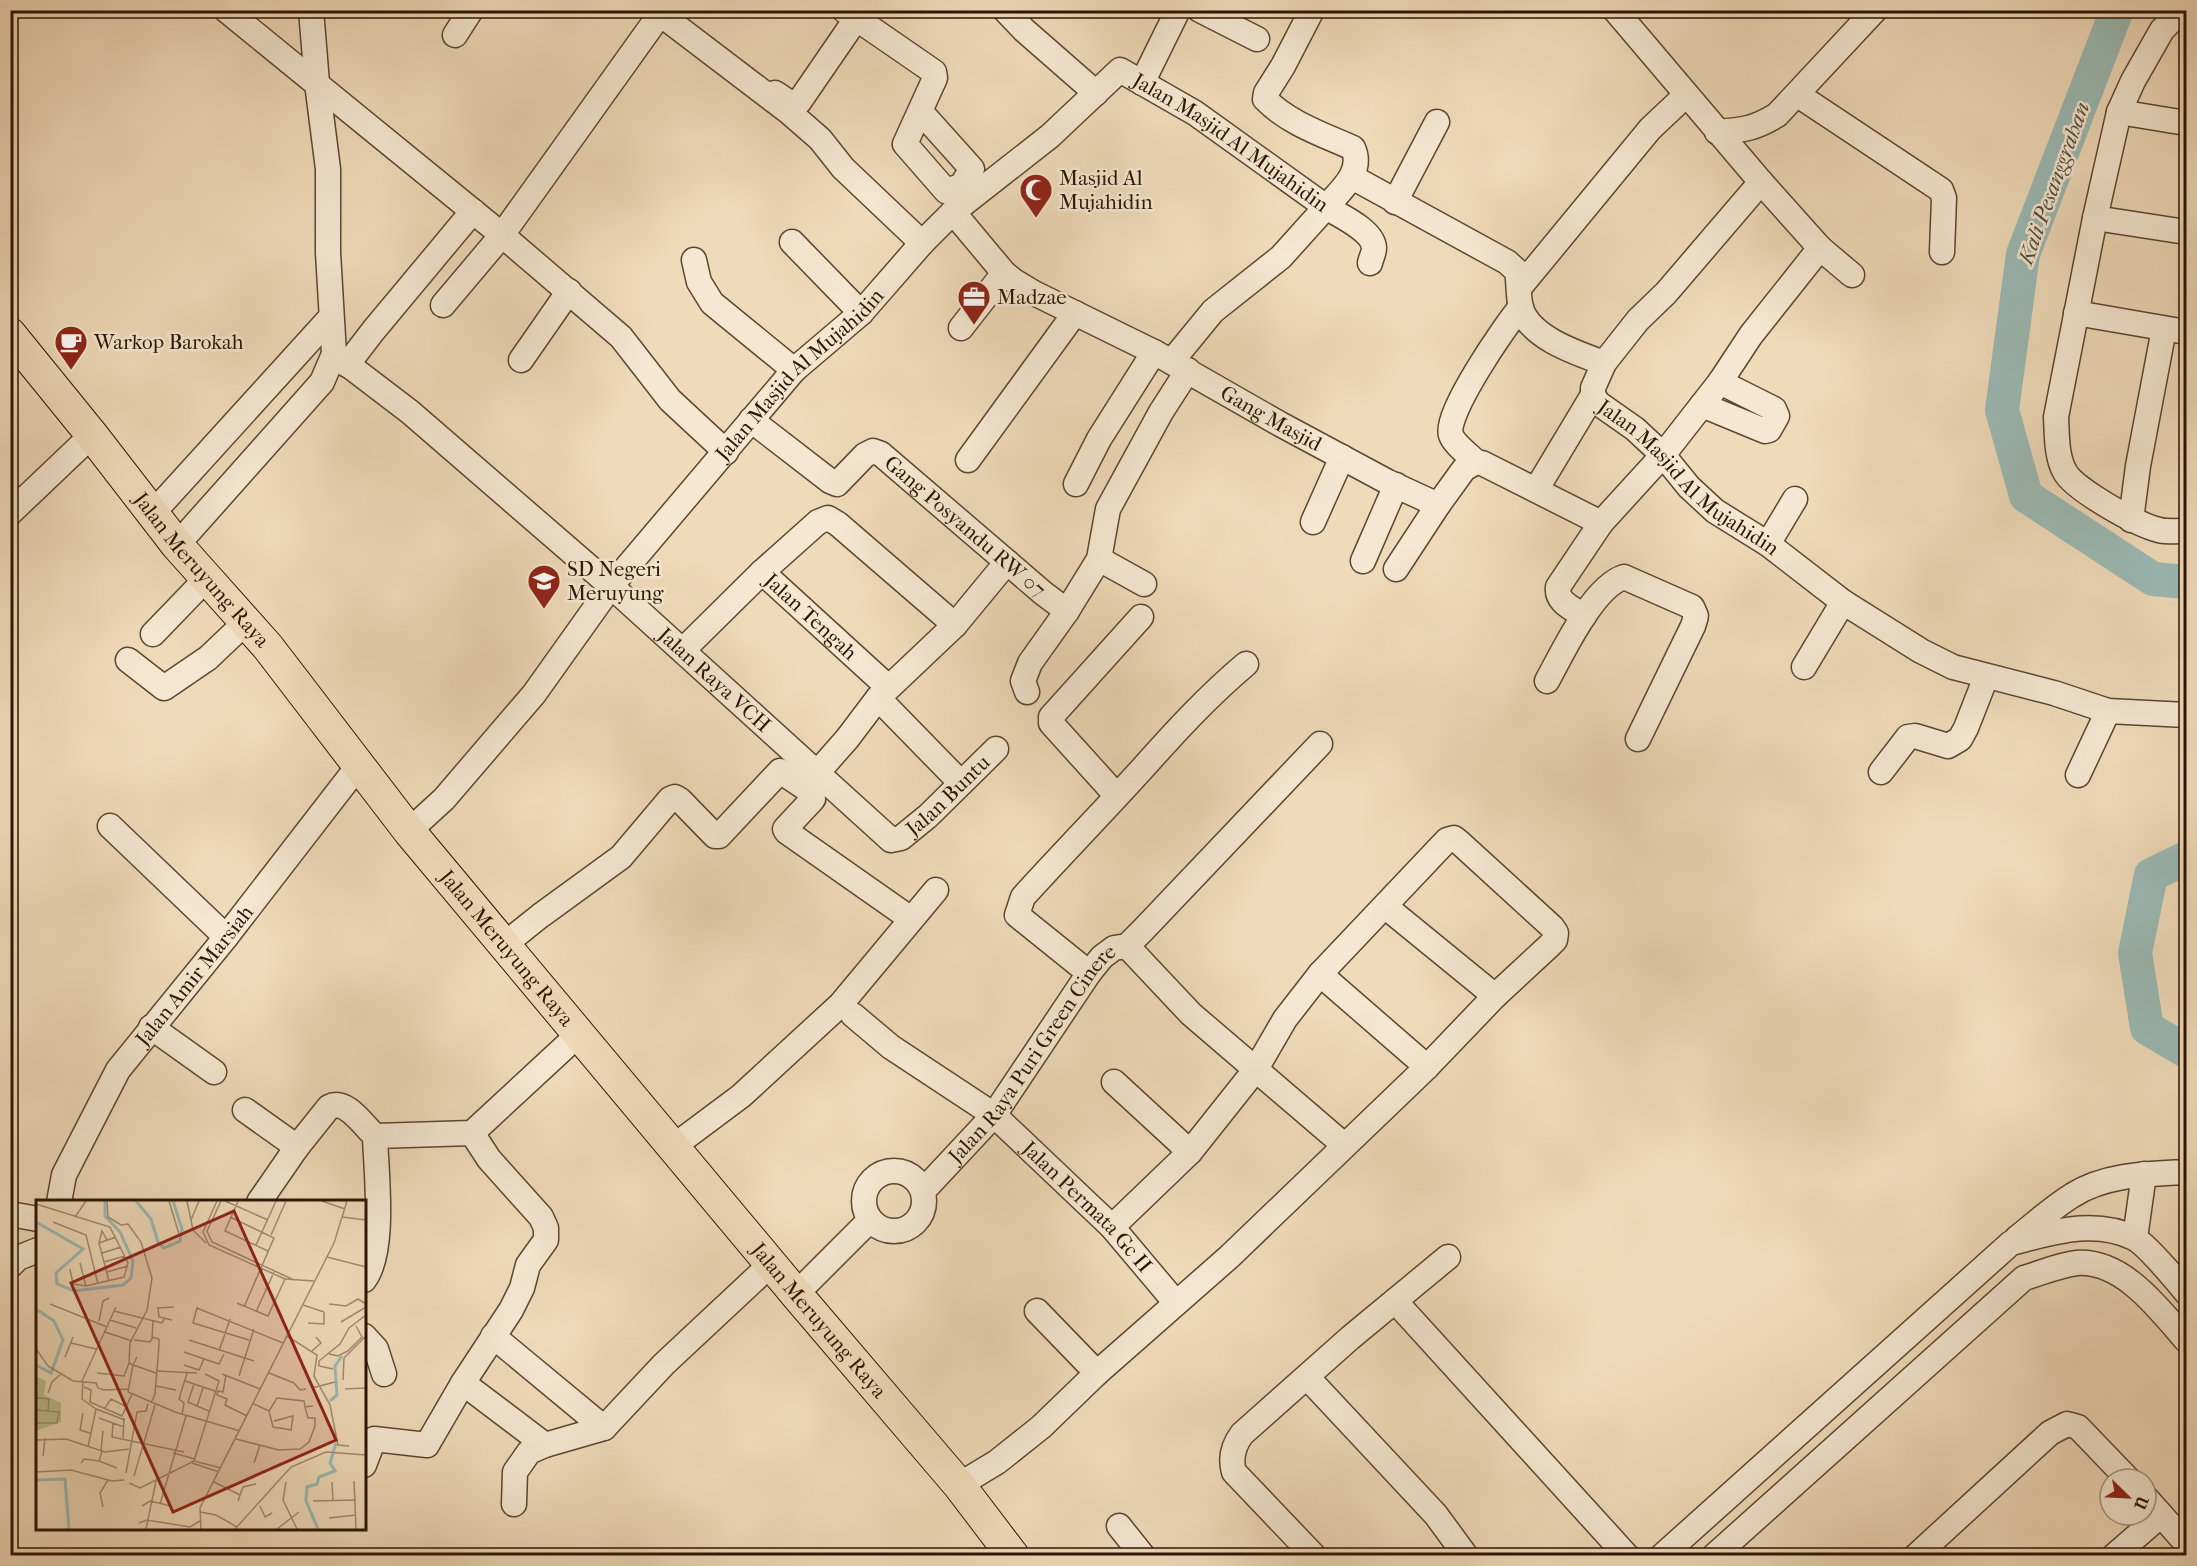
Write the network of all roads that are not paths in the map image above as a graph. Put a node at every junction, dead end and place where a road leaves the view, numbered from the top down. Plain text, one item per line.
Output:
1 (226, 10) edge
2 (311, 10) edge
3 (471, 10) edge
4 (1005, 10) edge
5 (1178, 10) edge
6 (1200, 10) edge
7 (1312, 10) edge
8 (1615, 10) edge
9 (1875, 10) edge
10 (661, 11) edge
11 (850, 15) edge
12 (2187, 15) edge
13 (455, 35) dead end
14 (1257, 39) dead end
15 (1142, 83) junction
16 (317, 84) junction
17 (1096, 93) junction
18 (1686, 95) junction
19 (1798, 95) junction
20 (920, 111) dead end
21 (2119, 112) junction
22 (1437, 122) dead end
23 (2187, 123) edge
24 (1717, 132) junction
25 (1352, 177) junction
26 (1761, 182) junction
27 (1395, 202) junction
28 (1326, 207) junction
29 (473, 211) junction
30 (953, 212) junction
31 (2095, 218) junction
32 (2187, 232) edge
33 (502, 235) junction
34 (792, 242) dead end
35 (922, 243) junction
36 (1820, 248) junction
37 (1942, 252) dead end
38 (694, 260) dead end
39 (1370, 263) dead end
40 (1004, 273) junction
41 (1852, 275) dead end
42 (569, 291) junction
43 (1521, 297) junction
44 (443, 305) dead end
45 (861, 313) junction
46 (2076, 313) junction
47 (1075, 314) junction
48 (331, 317) junction
49 (962, 328) dead end
50 (2175, 330) edge
51 (10, 334) edge
52 (341, 359) junction
53 (521, 360) dead end
54 (1171, 361) junction
55 (1604, 363) junction
56 (794, 369) junction
57 (1720, 382) junction
58 (1593, 395) junction
59 (1702, 405) junction
60 (752, 420) junction
61 (92, 435) junction
62 (726, 452) junction
63 (1664, 455) junction
64 (1342, 457) junction
65 (968, 460) dead end
66 (1476, 462) junction
67 (1076, 484) dead end
68 (1396, 486) junction
69 (1536, 490) junction
70 (1795, 499) dead end
71 (1438, 505) junction
72 (10, 513) edge
73 (152, 514) junction
74 (2131, 520) junction
75 (1313, 522) dead end
76 (1601, 523) junction
77 (2187, 531) edge
78 (1768, 544) junction
79 (177, 545) junction
80 (1099, 559) junction
81 (1363, 561) dead end
82 (1007, 562) junction
83 (1396, 569) dead end
84 (762, 572) junction
85 (207, 578) junction
86 (1144, 584) dead end
87 (611, 586) junction
88 (1844, 602) junction
89 (1067, 611) junction
90 (1584, 616) junction
91 (1141, 617) dead end
92 (246, 622) junction
93 (955, 625) junction
94 (153, 634) dead end
95 (683, 650) junction
96 (128, 660) dead end
97 (1246, 664) dead end
98 (1804, 667) dead end
99 (1986, 677) junction
100 (1547, 681) dead end
101 (883, 692) junction
102 (1027, 692) dead end
103 (2108, 711) junction
104 (2187, 714) edge
105 (1638, 739) dead end
106 (1320, 744) dead end
107 (996, 749) dead end
108 (359, 765) junction
109 (817, 772) junction
110 (1881, 772) dead end
111 (2078, 775) dead end
112 (960, 783) junction
113 (1116, 795) junction
114 (110, 826) dead end
115 (409, 831) junction
116 (936, 890) dead end
117 (1386, 907) junction
118 (911, 919) junction
119 (226, 938) junction
120 (505, 944) junction
121 (1127, 946) junction
122 (1089, 973) junction
123 (1320, 974) junction
124 (1495, 996) junction
125 (853, 1014) dead end
126 (151, 1027) junction
127 (579, 1034) junction
128 (1427, 1067) junction
129 (1256, 1069) junction
130 (214, 1072) dead end
131 (1113, 1082) dead end
132 (244, 1110) dead end
133 (994, 1115) junction
134 (472, 1133) junction
135 (375, 1136) junction
136 (1344, 1145) junction
137 (674, 1146) junction
138 (297, 1147) junction
139 (1190, 1152) junction
140 (2187, 1172) edge
141 (2144, 1174) junction
142 (923, 1191) junction
143 (59, 1200) edge
144 (260, 1200) edge
145 (10, 1214) edge
146 (36, 1219) edge
147 (870, 1220) junction
148 (1112, 1227) junction
149 (2095, 1227) junction
150 (2135, 1239) junction
151 (2011, 1243) junction
152 (36, 1251) edge
153 (1448, 1257) dead end
154 (771, 1264) junction
155 (2092, 1264) junction
156 (10, 1266) edge
157 (366, 1278) edge
158 (2187, 1292) edge
159 (796, 1294) junction
160 (1395, 1301) junction
161 (1176, 1304) junction
162 (1037, 1311) dead end
163 (493, 1336) junction
164 (366, 1338) edge
165 (2187, 1340) edge
166 (384, 1374) dead end
167 (1097, 1374) junction
168 (1307, 1377) junction
169 (463, 1383) junction
170 (604, 1428) junction
171 (370, 1437) edge
172 (545, 1445) junction
173 (366, 1456) edge
174 (2117, 1467) edge
175 (960, 1485) junction
176 (514, 1504) dead end
177 (2158, 1511) edge
178 (1119, 1526) dead end
179 (2138, 1527) edge
180 (2187, 1543) edge
181 (1005, 1553) edge
182 (1143, 1556) edge
183 (1314, 1556) edge
184 (1466, 1556) edge
185 (1627, 1556) edge
186 (1662, 1556) edge
187 (1714, 1556) edge
188 (1916, 1556) edge
189 (2114, 1556) edge

1 - 16 street
2 - 16 street
3 - 13 street
4 - 17 street
5 - 15 street
6 - 14 street
7 - 25 street
8 - 18 street
9 - 19 street
10 - 11 street
10 - 33 street
10 - 35 street
11 - 20 street
12 - 21 street
15 - 17 street, Jalan Masjid Al Mujahidin
15 - 28 street, Jalan Masjid Al Mujahidin
16 - 29 street
16 - 48 street
17 - 30 street, Jalan Masjid Al Mujahidin
18 - 24 street
18 - 43 street
19 - 24 street
19 - 37 street
21 - 23 street
21 - 31 street
22 - 27 street
24 - 26 street
25 - 27 street, Jalan Masjid Al Mujahidin
25 - 28 street, Jalan Masjid Al Mujahidin
26 - 36 street
26 - 55 street
27 - 43 street, Jalan Masjid Al Mujahidin
28 - 39 street
28 - 54 street
29 - 33 street
29 - 52 street
30 - 35 street, Jalan Masjid Al Mujahidin
30 - 40 street, Gang Masjid
31 - 32 street
31 - 46 street
33 - 42 street
33 - 44 street
34 - 45 street
35 - 45 street, Jalan Masjid Al Mujahidin
36 - 41 street
36 - 57 street
38 - 56 street
40 - 47 street, Gang Masjid
40 - 49 street
42 - 53 street
42 - 62 street
43 - 55 street, Jalan Masjid Al Mujahidin
43 - 66 street
45 - 56 street, Jalan Masjid Al Mujahidin
46 - 50 street
46 - 74 street
47 - 54 street, Gang Masjid
47 - 65 street
48 - 52 street
48 - 73 street
50 - 74 street
51 - 61 main road, Jalan Meruyung Raya
52 - 79 street
52 - 87 street, Jalan Raya VCH
54 - 64 street, Gang Masjid
54 - 67 street
54 - 80 street
55 - 58 street, Jalan Masjid Al Mujahidin
56 - 60 street, Jalan Masjid Al Mujahidin
57 - 59 street
57 - 59 street
58 - 63 street, Jalan Masjid Al Mujahidin
58 - 69 street
59 - 63 street
60 - 62 street, Jalan Masjid Al Mujahidin
60 - 82 street, Gang Posyandu RW 07
61 - 72 street
61 - 73 main road, Jalan Meruyung Raya
62 - 87 street, Jalan Masjid Al Mujahidin
63 - 76 street
63 - 78 street, Jalan Masjid Al Mujahidin
64 - 68 street, Gang Masjid
64 - 75 street
66 - 69 street
66 - 71 street
68 - 71 street, Gang Masjid
68 - 81 street
69 - 76 street
70 - 78 street
71 - 83 street
73 - 79 main road, Jalan Meruyung Raya
74 - 77 street
76 - 90 street
78 - 88 street, Jalan Masjid Al Mujahidin
79 - 85 main road, Jalan Meruyung Raya
80 - 86 street
80 - 89 street
82 - 89 street, Gang Posyandu RW 07
82 - 93 street
84 - 93 street
84 - 95 street, Jalan Tengah
84 - 101 street, Jalan Tengah
85 - 92 main road, Jalan Meruyung Raya
85 - 94 street
87 - 95 street, Jalan Raya VCH
87 - 115 street, Jalan Masjid Al Mujahidin
88 - 98 street
88 - 99 street, Jalan Masjid Al Mujahidin
89 - 102 street
90 - 100 street
90 - 105 street
91 - 113 street
92 - 96 street
92 - 108 main road, Jalan Meruyung Raya
93 - 101 street
95 - 109 street, Jalan Raya VCH
97 - 113 street
99 - 103 street, Jalan Masjid Al Mujahidin
99 - 110 street
101 - 109 street
101 - 112 street, Jalan Tengah
103 - 104 street, Jalan Masjid Al Mujahidin
103 - 111 street
106 - 121 street, Jalan Raya Puri Green Cinere
107 - 112 street, Jalan Buntu
108 - 115 main road, Jalan Meruyung Raya
108 - 119 street, Jalan Amir Marsiah
109 - 112 street, Jalan Buntu
113 - 122 street
114 - 119 street
115 - 120 main road, Jalan Meruyung Raya
116 - 118 street
117 - 123 street
117 - 124 street
117 - 124 street
118 - 120 street
118 - 137 street
119 - 126 street, Jalan Amir Marsiah
120 - 127 main road, Jalan Meruyung Raya
121 - 122 street, Jalan Raya Puri Green Cinere
121 - 129 street
122 - 133 street, Jalan Raya Puri Green Cinere
123 - 128 street
123 - 129 street
124 - 128 street
125 - 133 street, Jalan Permata Gc II
126 - 130 street
126 - 143 street, Jalan Amir Marsiah
127 - 134 street
127 - 137 main road, Jalan Meruyung Raya
128 - 136 street
129 - 136 street
129 - 139 street
131 - 139 street
132 - 138 street
133 - 142 street, Jalan Raya Puri Green Cinere
133 - 148 street, Jalan Permata Gc II
134 - 135 street
134 - 163 street
135 - 138 street
135 - 157 street
136 - 161 street
137 - 154 main road, Jalan Meruyung Raya
138 - 144 street
139 - 148 street
140 - 141 street
141 - 150 street
141 - 151 street
142 - 147 street
142 - 147 street
145 - 146 street
147 - 159 street
148 - 161 street, Jalan Permata Gc II
149 - 150 street
149 - 151 street
149 - 155 street
150 - 158 street
151 - 186 street
152 - 156 street
153 - 160 street
154 - 159 main road, Jalan Meruyung Raya
154 - 170 street
155 - 165 street
155 - 187 street
159 - 175 main road, Jalan Meruyung Raya
160 - 168 street
160 - 185 street
161 - 167 street
162 - 167 street
163 - 169 street
163 - 170 street
164 - 166 street
167 - 175 street
168 - 183 street
168 - 184 street
169 - 171 street
169 - 172 street
170 - 172 street
171 - 173 street
172 - 176 street
174 - 188 street
175 - 181 main road, Jalan Meruyung Raya
177 - 180 street
178 - 182 street
179 - 189 street

